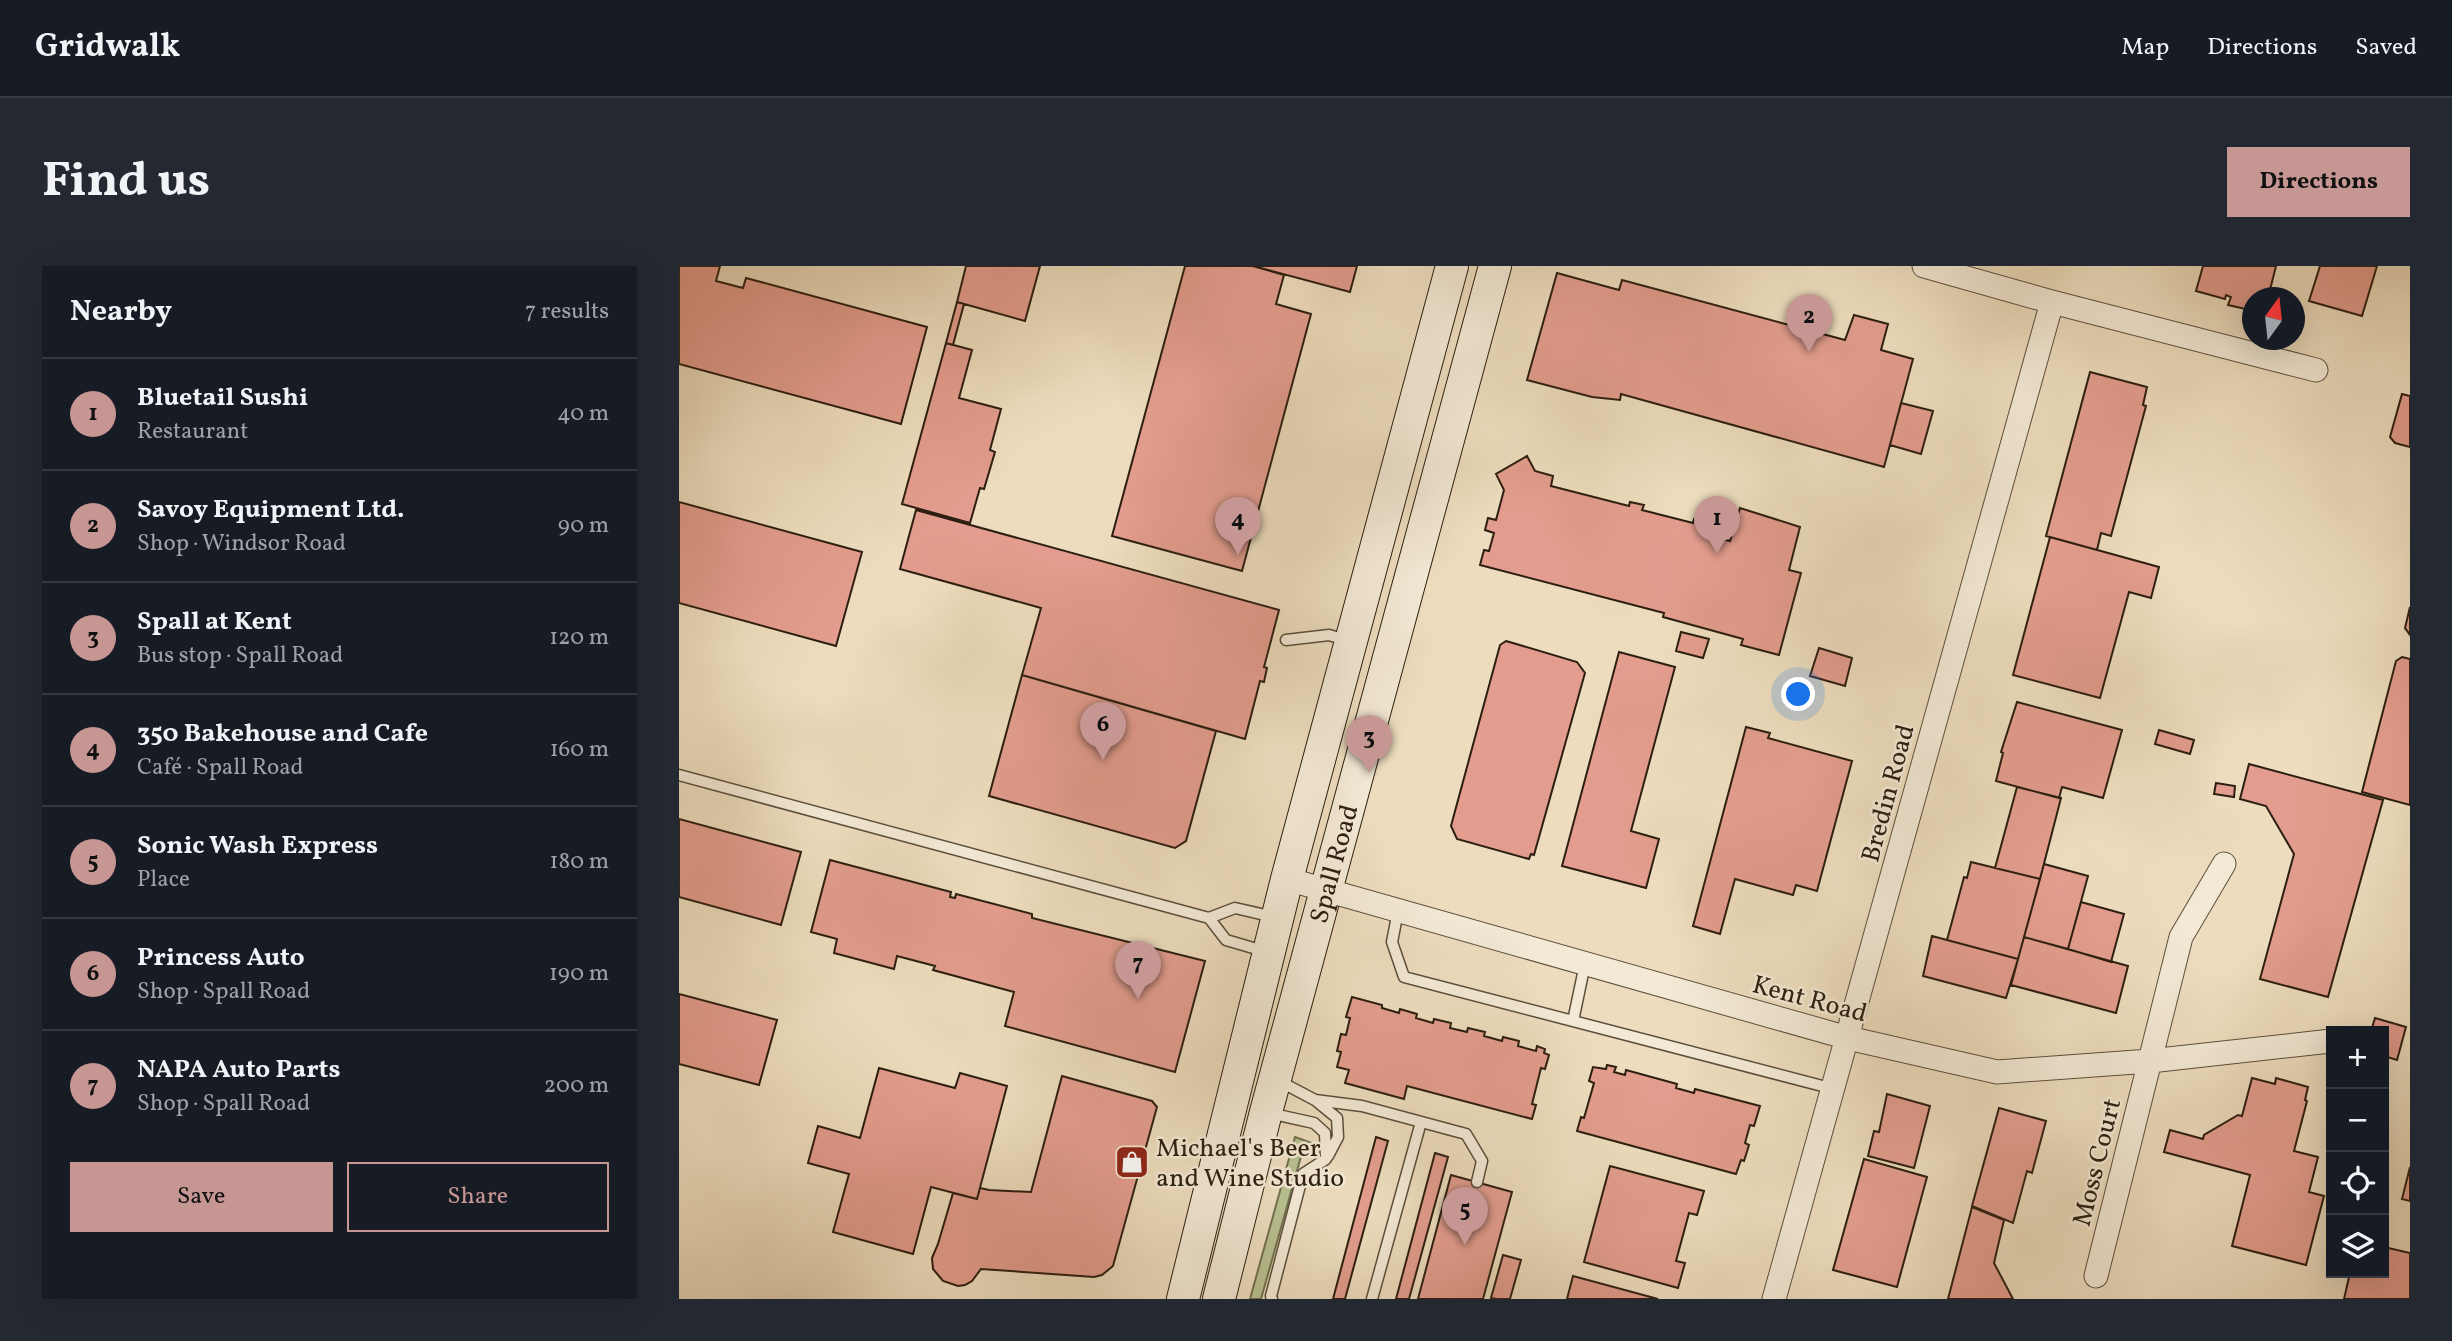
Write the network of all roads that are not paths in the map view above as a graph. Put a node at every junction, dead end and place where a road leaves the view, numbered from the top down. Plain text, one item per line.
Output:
1 (1452, 266) edge
2 (1495, 266) edge
3 (1924, 266) edge
4 (2052, 302) junction
5 (2316, 370) dead end
6 (1286, 640) dead end
7 (1350, 641) junction
8 (679, 775) edge
9 (2224, 864) dead end
10 (1287, 879) junction
11 (1327, 891) junction
12 (1398, 911) junction
13 (1209, 918) junction
14 (1278, 918) junction
15 (1269, 953) junction
16 (1585, 964) junction
17 (1573, 1021) junction
18 (1848, 1038) junction
19 (2326, 1042) edge
20 (2150, 1061) junction
21 (1275, 1079) junction
22 (1834, 1089) junction
23 (1315, 1100) junction
24 (1266, 1112) junction
25 (1421, 1122) junction
26 (1326, 1159) junction
27 (1477, 1182) dead end
28 (2096, 1276) dead end
29 (1182, 1298) edge
30 (1219, 1299) edge
31 (1272, 1299) edge
32 (1372, 1299) edge
33 (1774, 1299) edge

1 - 7 main road, Spall Road
2 - 11 main road, Spall Road
3 - 4 street
4 - 5 street
4 - 18 street, Bredin Road
6 - 7 lane
7 - 10 main road, Spall Road
8 - 13 lane
9 - 20 street, Moss Court
10 - 11 street, Kent Road
10 - 14 main road, Spall Road
11 - 12 street, Kent Road
11 - 21 main road, Spall Road
12 - 16 street, Kent Road
12 - 17 lane
13 - 14 lane
13 - 15 lane
14 - 15 main road, Spall Road
15 - 29 main road, Spall Road
16 - 17 lane
16 - 18 street, Kent Road
17 - 22 lane
18 - 20 street, Kent Road
18 - 22 street, Bredin Road
19 - 20 street, Kent Road
20 - 28 street, Moss Court
21 - 23 lane
21 - 24 main road, Spall Road
22 - 33 street, Bredin Road
23 - 25 lane
23 - 26 lane
24 - 26 lane
24 - 30 main road, Spall Road
25 - 27 lane
25 - 32 lane
26 - 31 lane

